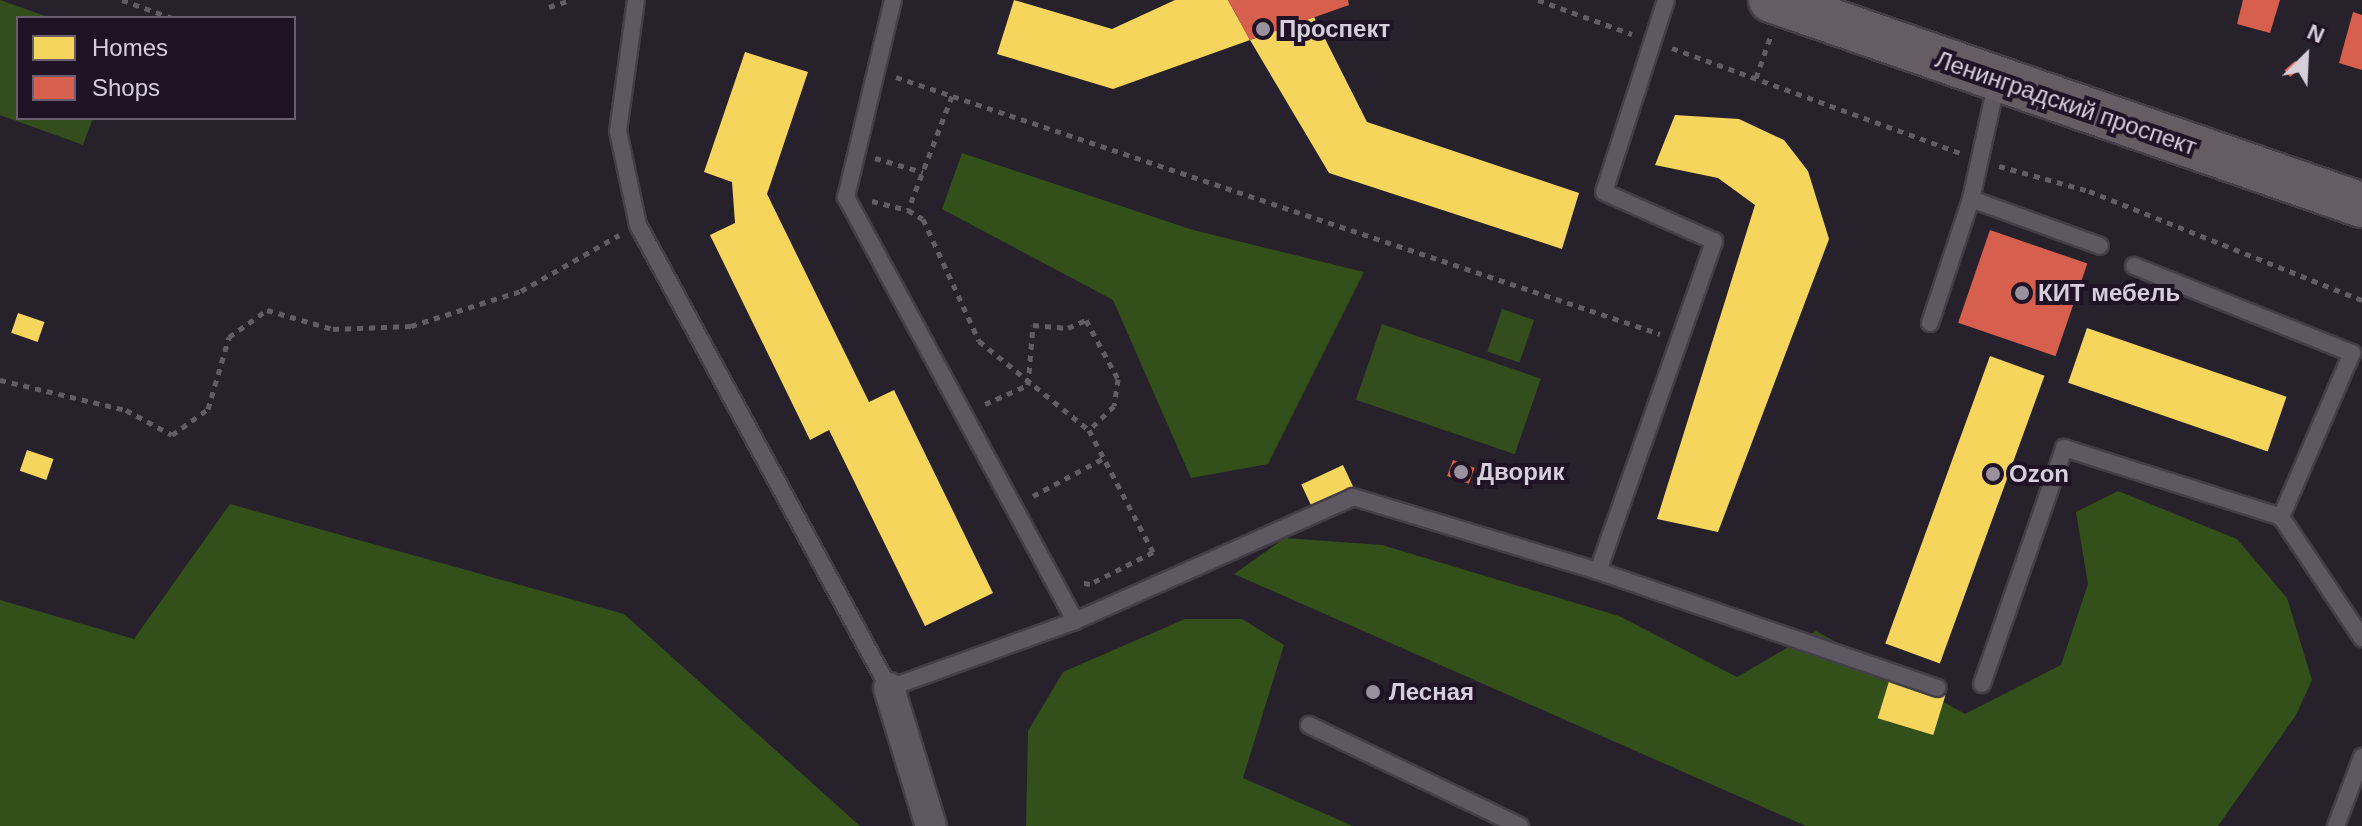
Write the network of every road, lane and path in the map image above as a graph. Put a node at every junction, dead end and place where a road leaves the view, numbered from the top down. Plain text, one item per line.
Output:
1 (122, 0) edge
2 (571, 0) edge
3 (636, 0) edge
4 (893, 0) edge
5 (1538, 0) edge
6 (1666, 0) edge
7 (1771, 0) edge
8 (549, 7) dead end
9 (166, 16) edge
10 (1653, 41) junction
11 (876, 70) junction
12 (1997, 79) junction
13 (952, 96) junction
14 (1981, 160) junction
15 (871, 167) dead end
16 (923, 172) junction
17 (867, 188) dead end
18 (867, 199) junction
19 (1971, 199) junction
20 (2362, 205) edge
21 (870, 210) dead end
22 (908, 210) junction
23 (638, 225) junction
24 (2100, 246) dead end
25 (2134, 266) dead end
26 (2362, 300) edge
27 (1930, 323) dead end
28 (1679, 341) junction
29 (2357, 350) edge
30 (0, 380) edge
31 (1028, 385) junction
32 (977, 391) dead end
33 (985, 404) junction
34 (991, 414) dead end
35 (1089, 430) junction
36 (1104, 458) junction
37 (1025, 482) dead end
38 (1033, 496) junction
39 (1039, 510) dead end
40 (2281, 517) junction
41 (1598, 571) junction
42 (1074, 581) dead end
43 (1075, 621) junction
44 (2362, 638) edge
45 (1982, 684) dead end
46 (889, 688) junction
47 (1937, 688) dead end
48 (1309, 725) dead end
49 (2362, 757) edge
50 (931, 826) edge
51 (1520, 826) edge
52 (2336, 826) edge

1 - 9 path
2 - 8 path
3 - 23 lane
4 - 11 lane
5 - 10 path
6 - 10 lane
7 - 12 main road, Ленинградский проспект
10 - 14 path
10 - 28 lane
11 - 13 path
11 - 43 lane
12 - 14 lane
12 - 20 main road, Ленинградский проспект
13 - 16 path
13 - 28 path
14 - 19 lane
14 - 26 path
15 - 16 path
16 - 22 path
17 - 18 path
18 - 21 path
18 - 22 path
19 - 24 lane
19 - 27 lane
22 - 31 path
23 - 30 path
23 - 46 lane
25 - 29 lane
28 - 41 lane
29 - 40 lane
31 - 33 path
31 - 35 path
31 - 35 path
32 - 33 path
33 - 34 path
35 - 36 path
36 - 38 path
36 - 42 path
37 - 38 path
38 - 39 path
40 - 44 lane
40 - 45 lane
41 - 43 lane
41 - 47 lane
43 - 46 lane
46 - 50 street
48 - 51 lane
49 - 52 lane

